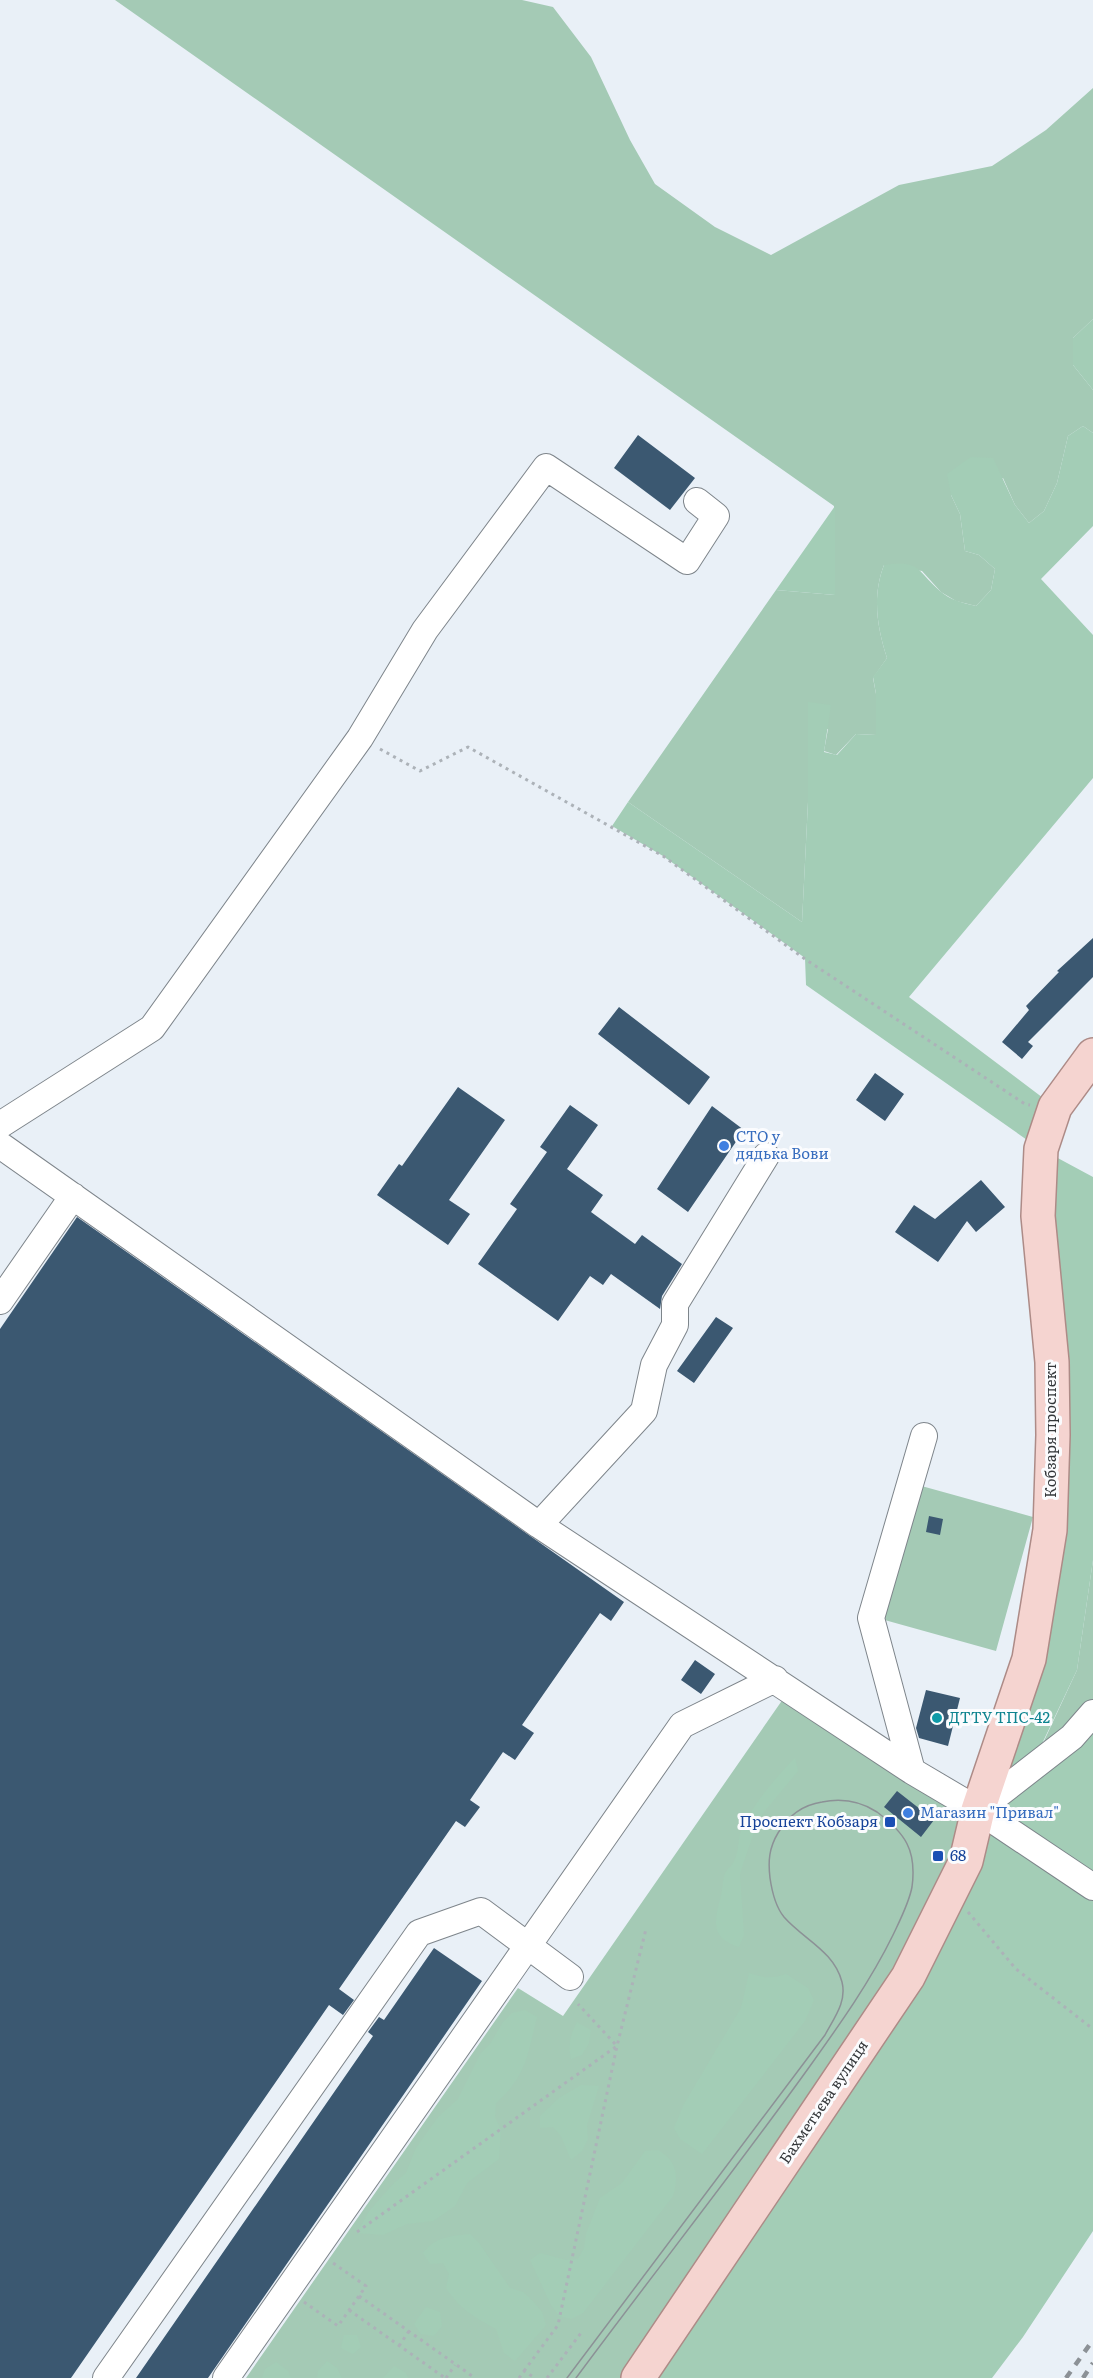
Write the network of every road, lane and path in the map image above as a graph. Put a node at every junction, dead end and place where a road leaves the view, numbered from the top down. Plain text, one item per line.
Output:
1 (697, 501) dead end
2 (360, 738) junction
3 (1093, 1055) edge
4 (1055, 1107) junction
5 (0, 1125) edge
6 (0, 1145) edge
7 (766, 1156) dead end
8 (74, 1196) junction
9 (0, 1301) edge
10 (924, 1436) dead end
11 (539, 1525) junction
12 (775, 1679) junction
13 (1093, 1713) edge
14 (912, 1771) junction
15 (978, 1810) junction
16 (1093, 1887) edge
17 (951, 1891) junction
18 (646, 1929) dead end
19 (528, 1945) junction
20 (570, 1977) dead end
21 (578, 2004) dead end
22 (1093, 2029) edge
23 (616, 2046) junction
24 (352, 2235) dead end
25 (329, 2260) dead end
26 (359, 2296) junction
27 (301, 2300) dead end
28 (349, 2310) junction
29 (409, 2331) junction
30 (581, 2333) dead end
31 (399, 2346) junction
32 (456, 2364) junction
33 (524, 2371) junction
34 (106, 2378) edge
35 (226, 2378) edge
36 (445, 2378) edge
37 (475, 2378) edge
38 (519, 2378) edge
39 (534, 2378) edge
40 (547, 2378) edge
41 (638, 2378) edge

1 - 2 street
2 - 4 path
2 - 5 street
3 - 4 main road, Кобзаря проспект
4 - 15 main road, Кобзаря проспект
6 - 8 street
7 - 11 street
8 - 9 street
8 - 11 street
10 - 14 street
11 - 12 street
12 - 14 street
12 - 19 street
13 - 15 street
14 - 15 street
15 - 16 street
15 - 17 main road, Бахметьєва вулиця
17 - 22 path
17 - 41 main road, Бахметьєва вулиця
18 - 23 path
19 - 20 street
19 - 34 street
19 - 35 street
21 - 23 path
23 - 24 path
23 - 33 path
25 - 26 path
26 - 28 path
26 - 29 path
27 - 28 path
28 - 31 path
29 - 31 path
29 - 32 path
30 - 40 path
31 - 36 path
32 - 36 path
32 - 37 path
33 - 38 path
33 - 39 path

